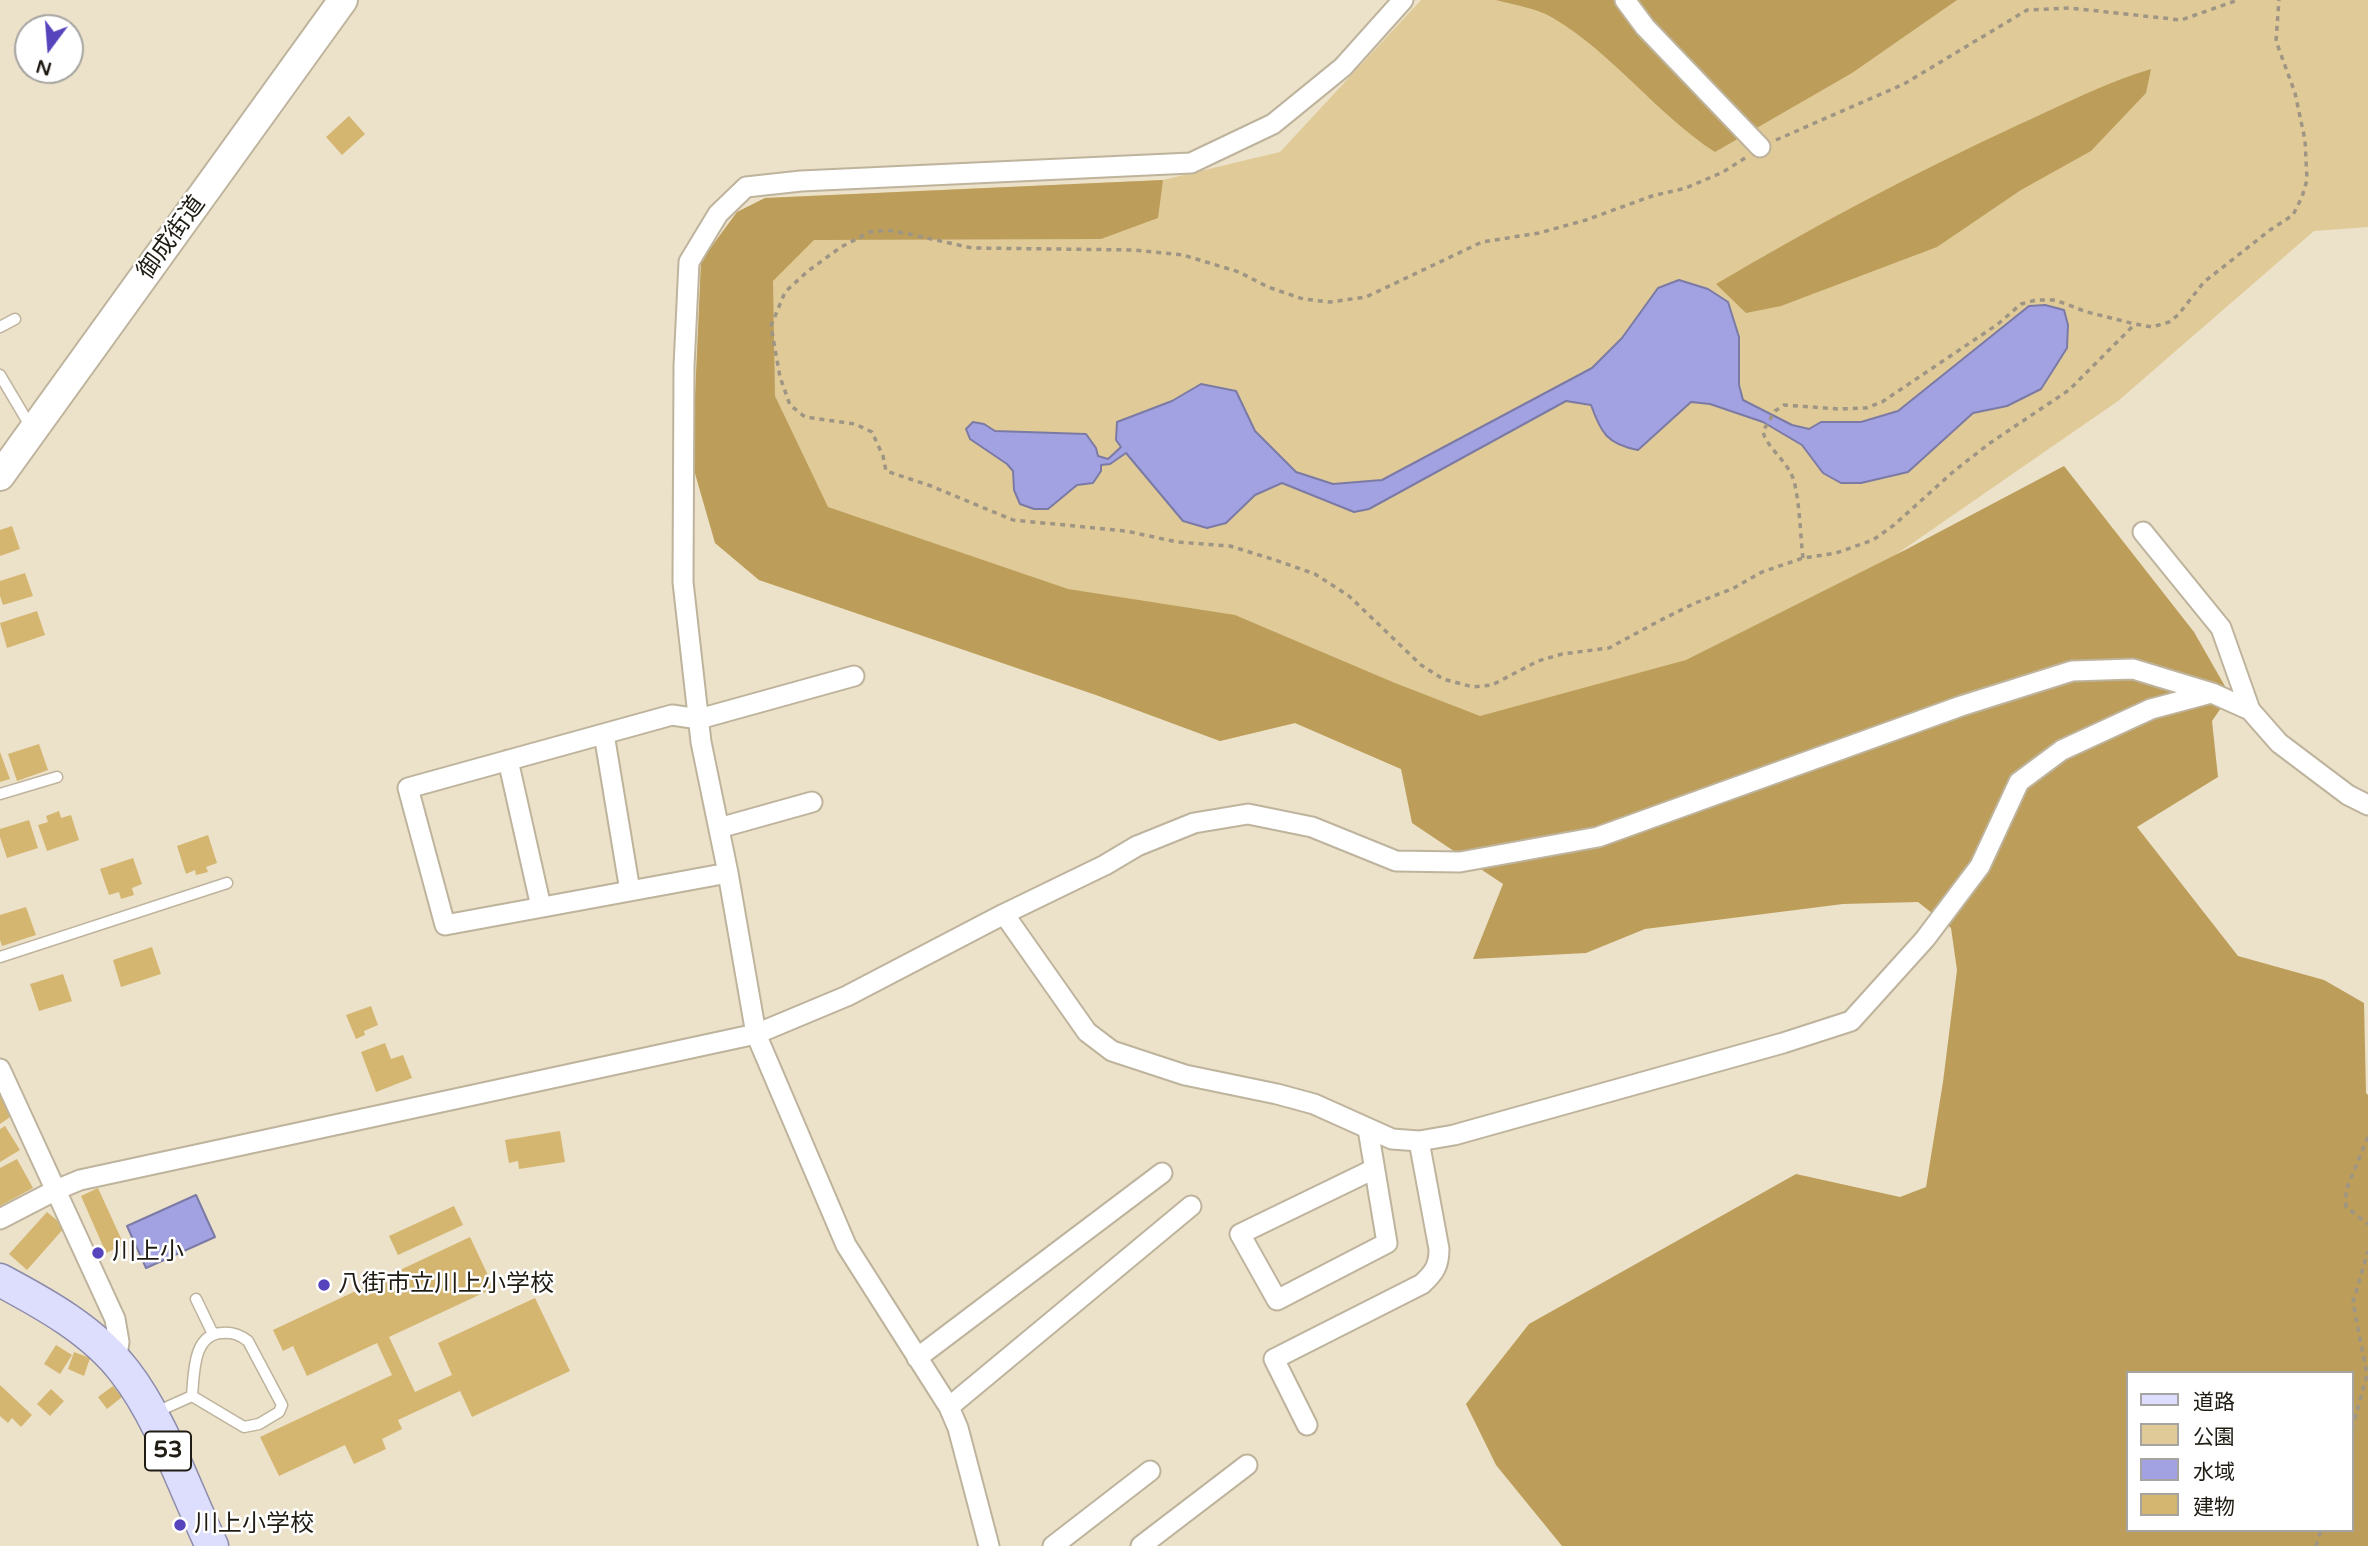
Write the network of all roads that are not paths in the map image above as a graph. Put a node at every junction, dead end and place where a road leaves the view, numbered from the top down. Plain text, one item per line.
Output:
1 (342, 0) edge
2 (1403, 0) edge
3 (1625, 0) edge
4 (1760, 148) road end
5 (15, 319) dead end
6 (0, 327) edge
7 (0, 375) edge
8 (33, 430) junction
9 (0, 476) edge
10 (2143, 531) dead end
11 (854, 676) dead end
12 (2212, 693) junction
13 (2250, 710) junction
14 (699, 719) junction
15 (604, 734) junction
16 (508, 761) junction
17 (57, 777) dead end
18 (0, 794) edge
19 (812, 802) dead end
20 (2368, 804) edge
21 (719, 828) junction
22 (728, 873) junction
23 (226, 883) dead end
24 (630, 891) junction
25 (541, 907) junction
26 (1004, 914) junction
27 (0, 957) edge
28 (756, 1034) junction
29 (0, 1069) edge
30 (1367, 1129) junction
31 (1419, 1141) junction
32 (1374, 1169) junction
33 (1162, 1173) dead end
34 (55, 1190) junction
35 (1191, 1206) dead end
36 (0, 1220) edge
37 (0, 1282) edge
38 (196, 1299) dead end
39 (213, 1334) junction
40 (917, 1358) junction
41 (116, 1362) junction
42 (192, 1396) junction
43 (949, 1408) junction
44 (151, 1414) junction
45 (1307, 1425) dead end
46 (1247, 1465) dead end
47 (1150, 1471) dead end
48 (212, 1546) edge
49 (989, 1546) edge
50 (1053, 1546) edge
51 (1141, 1546) edge

1 - 8 street, 御成街道
2 - 14 street
3 - 4 street
5 - 6 lane
7 - 8 lane
8 - 9 street, 御成街道
10 - 13 street
11 - 14 street
12 - 13 street
12 - 26 street
12 - 31 street
13 - 20 street
14 - 15 street
14 - 21 street
15 - 16 street
15 - 24 street
16 - 25 street
16 - 25 street
17 - 18 lane
19 - 21 street
21 - 22 street
22 - 24 street
22 - 28 street
23 - 27 lane
24 - 25 street
26 - 28 street
26 - 30 street
28 - 34 street
28 - 40 street
29 - 34 street
30 - 31 street
30 - 32 street
31 - 45 street
32 - 32 street
33 - 40 street
34 - 36 street
34 - 41 street
35 - 43 street
37 - 41 main road, 53
38 - 39 lane
39 - 42 lane
39 - 42 lane
40 - 43 street
41 - 44 main road, 53
42 - 44 lane
43 - 49 street
44 - 48 main road, 53
46 - 51 street
47 - 50 street

